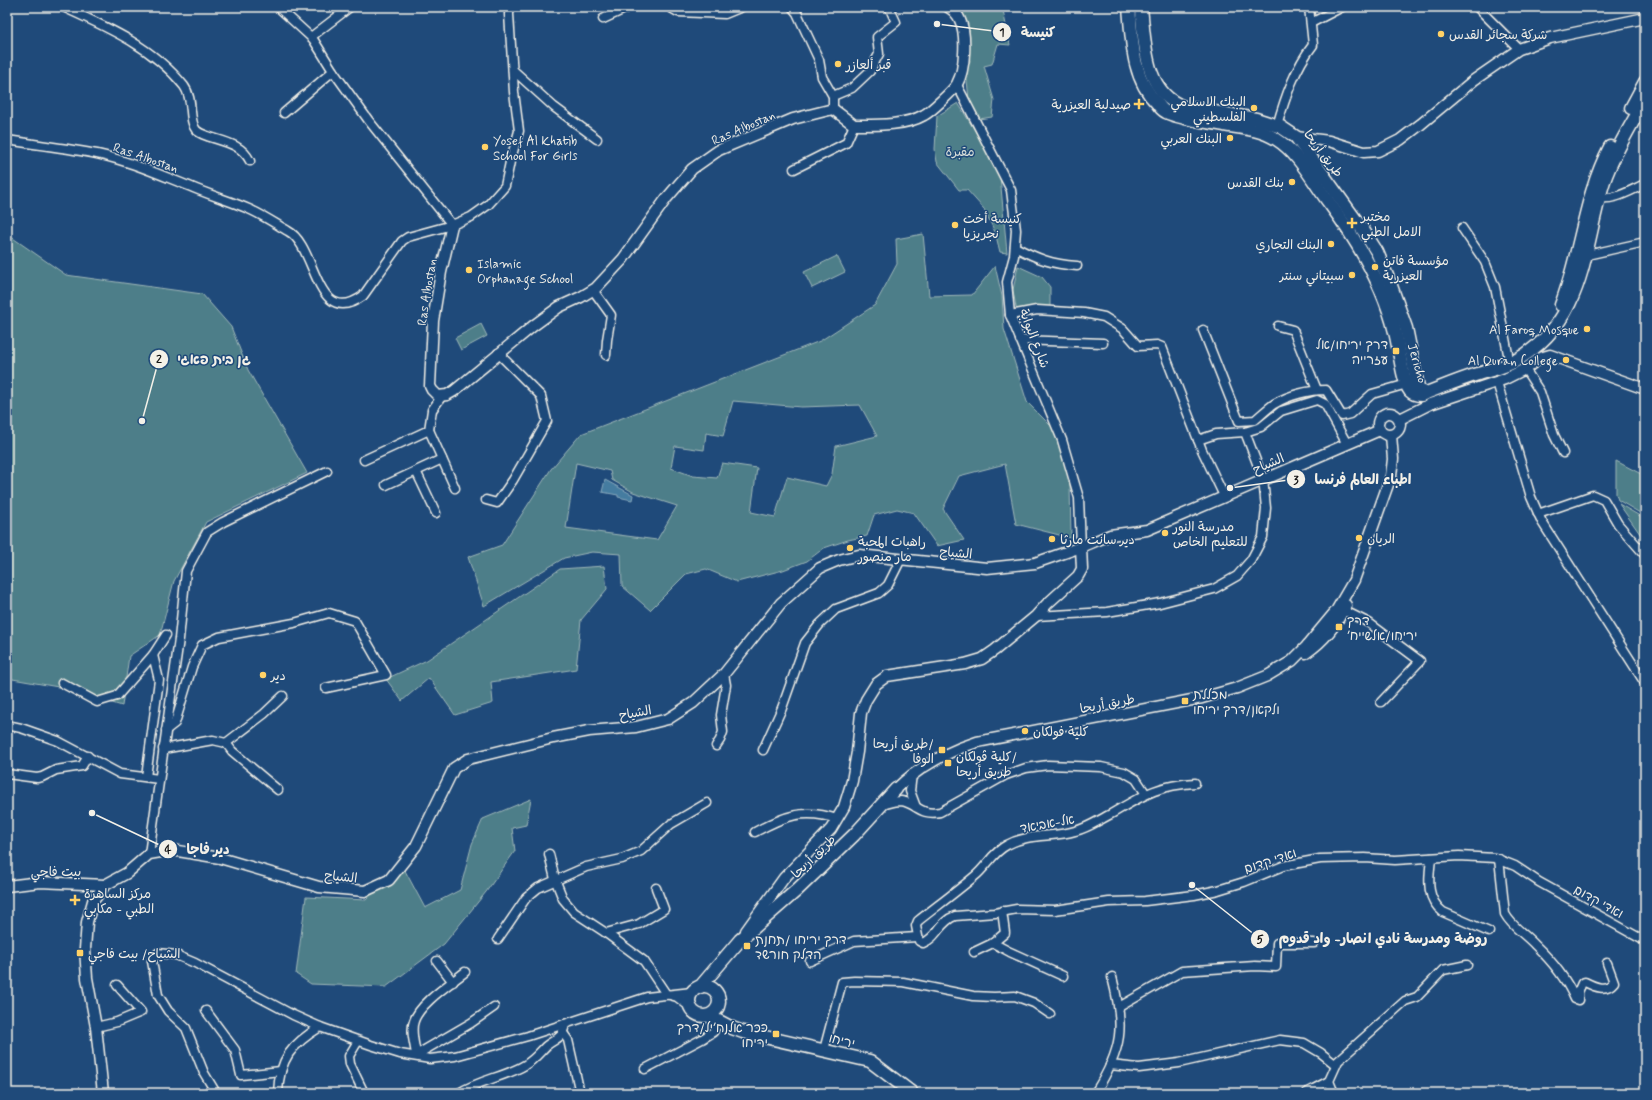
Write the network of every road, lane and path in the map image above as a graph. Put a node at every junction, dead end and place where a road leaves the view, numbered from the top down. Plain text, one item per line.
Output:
1 (63, 7) edge
2 (278, 7) edge
3 (350, 7) edge
4 (510, 7) edge
5 (628, 7) edge
6 (669, 7) edge
7 (742, 7) edge
8 (792, 7) edge
9 (889, 7) edge
10 (948, 7) edge
11 (1130, 7) edge
12 (1141, 7) edge
13 (1309, 7) edge
14 (1342, 7) edge
15 (1477, 7) edge
16 (1645, 18) edge
17 (603, 19) dead end
18 (1311, 23) junction
19 (311, 37) junction
20 (1519, 49) junction
21 (513, 70) junction
22 (333, 71) junction
23 (1645, 82) edge
24 (957, 84) junction
25 (834, 96) junction
26 (1645, 100) edge
27 (834, 109) junction
28 (284, 113) dead end
29 (854, 126) junction
30 (1277, 126) junction
31 (1296, 137) junction
32 (597, 139) dead end
33 (7, 140) edge
34 (1309, 154) junction
35 (250, 161) dead end
36 (1300, 162) junction
37 (794, 168) dead end
38 (1645, 184) edge
39 (1596, 197) junction
40 (452, 225) junction
41 (1462, 228) dead end
42 (1645, 242) edge
43 (1015, 247) junction
44 (1587, 254) junction
45 (1077, 266) dead end
46 (592, 290) junction
47 (1010, 315) junction
48 (1278, 326) dead end
49 (1203, 330) dead end
50 (1401, 330) junction
51 (1549, 334) junction
52 (1020, 340) junction
53 (1104, 343) dead end
54 (498, 353) junction
55 (606, 356) dead end
56 (1510, 364) junction
57 (1525, 369) junction
58 (1497, 382) junction
59 (1407, 384) junction
60 (1645, 389) edge
61 (1317, 390) junction
62 (1426, 393) junction
63 (442, 396) junction
64 (1400, 419) junction
65 (429, 430) junction
66 (1380, 430) junction
67 (1245, 432) junction
68 (1392, 435) junction
69 (1198, 440) junction
70 (1347, 444) junction
71 (1563, 453) dead end
72 (442, 459) junction
73 (364, 460) dead end
74 (327, 471) dead end
75 (416, 471) junction
76 (1263, 479) junction
77 (386, 485) dead end
78 (455, 488) dead end
79 (1224, 496) junction
80 (486, 500) dead end
81 (436, 512) dead end
82 (1538, 514) junction
83 (1080, 547) junction
84 (1645, 555) edge
85 (901, 559) junction
86 (1354, 580) junction
87 (1343, 610) junction
88 (1036, 616) junction
89 (166, 635) dead end
90 (153, 655) junction
91 (1292, 661) junction
92 (724, 674) junction
93 (62, 683) dead end
94 (1645, 683) edge
95 (326, 688) dead end
96 (283, 696) dead end
97 (1381, 702) dead end
98 (7, 725) edge
99 (166, 730) junction
100 (226, 742) junction
101 (716, 746) dead end
102 (164, 749) junction
103 (762, 750) dead end
104 (88, 756) junction
105 (7, 774) edge
106 (912, 774) junction
107 (146, 778) junction
108 (160, 779) junction
109 (1195, 783) dead end
110 (896, 789) joint
111 (278, 790) dead end
112 (1146, 794) junction
113 (707, 803) dead end
114 (881, 805) junction
115 (916, 808) junction
116 (837, 819) junction
117 (755, 832) dead end
118 (150, 854) junction
119 (549, 854) dead end
120 (1431, 858) junction
121 (1499, 859) junction
122 (555, 879) junction
123 (7, 885) edge
124 (105, 885) junction
125 (656, 888) dead end
126 (1002, 911) junction
127 (1489, 932) dead end
128 (606, 933) junction
129 (498, 939) dead end
130 (918, 939) junction
131 (740, 940) junction
132 (1645, 941) edge
133 (994, 943) junction
134 (1314, 943) dead end
135 (974, 952) dead end
136 (437, 960) dead end
137 (721, 960) junction
138 (810, 961) dead end
139 (1607, 963) dead end
140 (1467, 965) dead end
141 (465, 972) dead end
142 (1063, 976) dead end
143 (1112, 977) dead end
144 (453, 982) junction
145 (117, 985) dead end
146 (696, 989) junction
147 (666, 994) junction
148 (719, 998) junction
149 (494, 1007) dead end
150 (690, 1007) junction
151 (1119, 1007) junction
152 (206, 1011) dead end
153 (1050, 1014) dead end
154 (714, 1018) junction
155 (565, 1024) junction
156 (96, 1027) junction
157 (320, 1027) junction
158 (563, 1033) junction
159 (756, 1035) junction
160 (358, 1041) junction
161 (824, 1050) junction
162 (416, 1055) junction
163 (1110, 1065) junction
164 (1336, 1065) junction
165 (645, 1069) dead end
166 (281, 1071) junction
167 (1329, 1081) junction
168 (103, 1093) edge
169 (216, 1093) edge
170 (278, 1093) edge
171 (364, 1093) edge
172 (459, 1093) edge
173 (580, 1093) edge
174 (912, 1093) edge
175 (1095, 1093) edge
176 (1306, 1093) edge
177 (1334, 1093) edge

1 - 35 street
2 - 19 street
3 - 19 street
4 - 21 street
5 - 17 street
6 - 7 street
8 - 25 street
9 - 25 street
10 - 24 street
11 - 36 main road, طريق أريحا
12 - 30 main road, طريق أريحا
13 - 18 street
14 - 18 street
15 - 20 street
16 - 20 street
18 - 30 street
19 - 22 street
20 - 31 street
21 - 32 street
21 - 40 street
22 - 28 street
22 - 40 street
23 - 39 main road
24 - 29 street
24 - 43 street, شارع البوابة
25 - 27 street
26 - 39 main road
27 - 29 street
27 - 46 street, Ras Albostan
29 - 37 street
30 - 31 main road, طريق أريحا
31 - 34 main road, طريق أريحا
33 - 40 street, Ras Albostan
34 - 36 main road
34 - 50 main road, طريق أريحا
36 - 50 main road, طريق أريحا
38 - 39 street
39 - 44 main road, Jericho
39 - 51 main road
40 - 63 street, Ras Albostan
41 - 56 street
42 - 44 street
43 - 45 street
43 - 47 street, شارع البوابة
44 - 51 main road, Jericho
46 - 54 street, Ras Albostan
46 - 55 street
47 - 52 street, شارع البوابة
47 - 69 street
48 - 61 street
49 - 61 street
50 - 59 main road, Jericho
50 - 62 main road, طريق أريحا
51 - 56 main road, Jericho
52 - 53 street
52 - 83 street, شارع البوابة
54 - 63 street, Ras Albostan
54 - 80 street
56 - 62 main road, Jericho
57 - 58 street
57 - 60 street
57 - 71 street
58 - 64 street
58 - 82 street
59 - 61 street
59 - 62 main road, Jericho
63 - 65 street
64 - 66 street
64 - 68 street
65 - 72 street
65 - 73 street
66 - 68 street
66 - 70 street, الشياح
67 - 69 street
67 - 70 street
67 - 76 street
68 - 86 street, طريق أريحا
69 - 79 street
70 - 76 street, الشياح
72 - 75 street
72 - 78 street
74 - 99 street
75 - 77 street
75 - 81 street
76 - 79 street, الشياح
76 - 88 street
79 - 83 street, الشياح
82 - 84 street
82 - 94 street
83 - 85 street, الشياح
83 - 88 street
85 - 92 street, الشياح
85 - 103 street
86 - 87 street
86 - 91 street, طريق أريحا
87 - 91 street
87 - 97 street
88 - 116 street
89 - 90 street
90 - 93 street
90 - 107 street
91 - 106 street, طريق أريحا
92 - 101 street
92 - 118 street, الشياح
95 - 99 street
96 - 100 street
98 - 104 street
99 - 102 street
100 - 102 street
100 - 111 street
102 - 108 street
104 - 105 street
104 - 107 street
106 - 110 street, طريق أريحا
106 - 115 street
107 - 108 street
108 - 118 street
109 - 112 street, אל-אביאד
110 - 114 main road, طريق أريحا
112 - 115 street
112 - 130 street, אל-אביאד
113 - 122 street
114 - 115 street
114 - 131 main road, طريق أريحا
116 - 117 street
116 - 131 street
118 - 124 street
119 - 122 street
120 - 121 street, ואדי קדום
120 - 126 street, ואדי קדום
120 - 127 street
121 - 132 street, ואדי קדום
121 - 139 street
122 - 128 street
122 - 129 street
123 - 124 street, بيت فاجي
124 - 156 street
125 - 128 street
126 - 130 street, ואדי קדום
126 - 133 street
128 - 147 street
130 - 138 street
131 - 137 main road, יריחו
133 - 135 street
133 - 142 street
134 - 151 street
136 - 144 street
137 - 146 main road, יריחו
137 - 148 main road, יריחו
140 - 164 street
141 - 144 street
143 - 151 street
144 - 162 street
145 - 156 street
146 - 147 street
146 - 148 main road
146 - 150 main road
147 - 150 street
147 - 155 street
148 - 154 main road
148 - 159 main road, יריחו
149 - 162 street
150 - 154 main road
151 - 163 street
152 - 166 street
153 - 161 street
154 - 159 main road, יריחו
154 - 165 street
155 - 158 street
155 - 162 street
156 - 168 street
157 - 160 street
157 - 166 street
157 - 169 street
158 - 172 street
158 - 173 street
159 - 161 main road, יריחו
160 - 162 street
160 - 171 street
161 - 174 main road, יריחו
163 - 164 street
163 - 175 street
164 - 167 street
166 - 170 street
167 - 176 street
167 - 177 street

